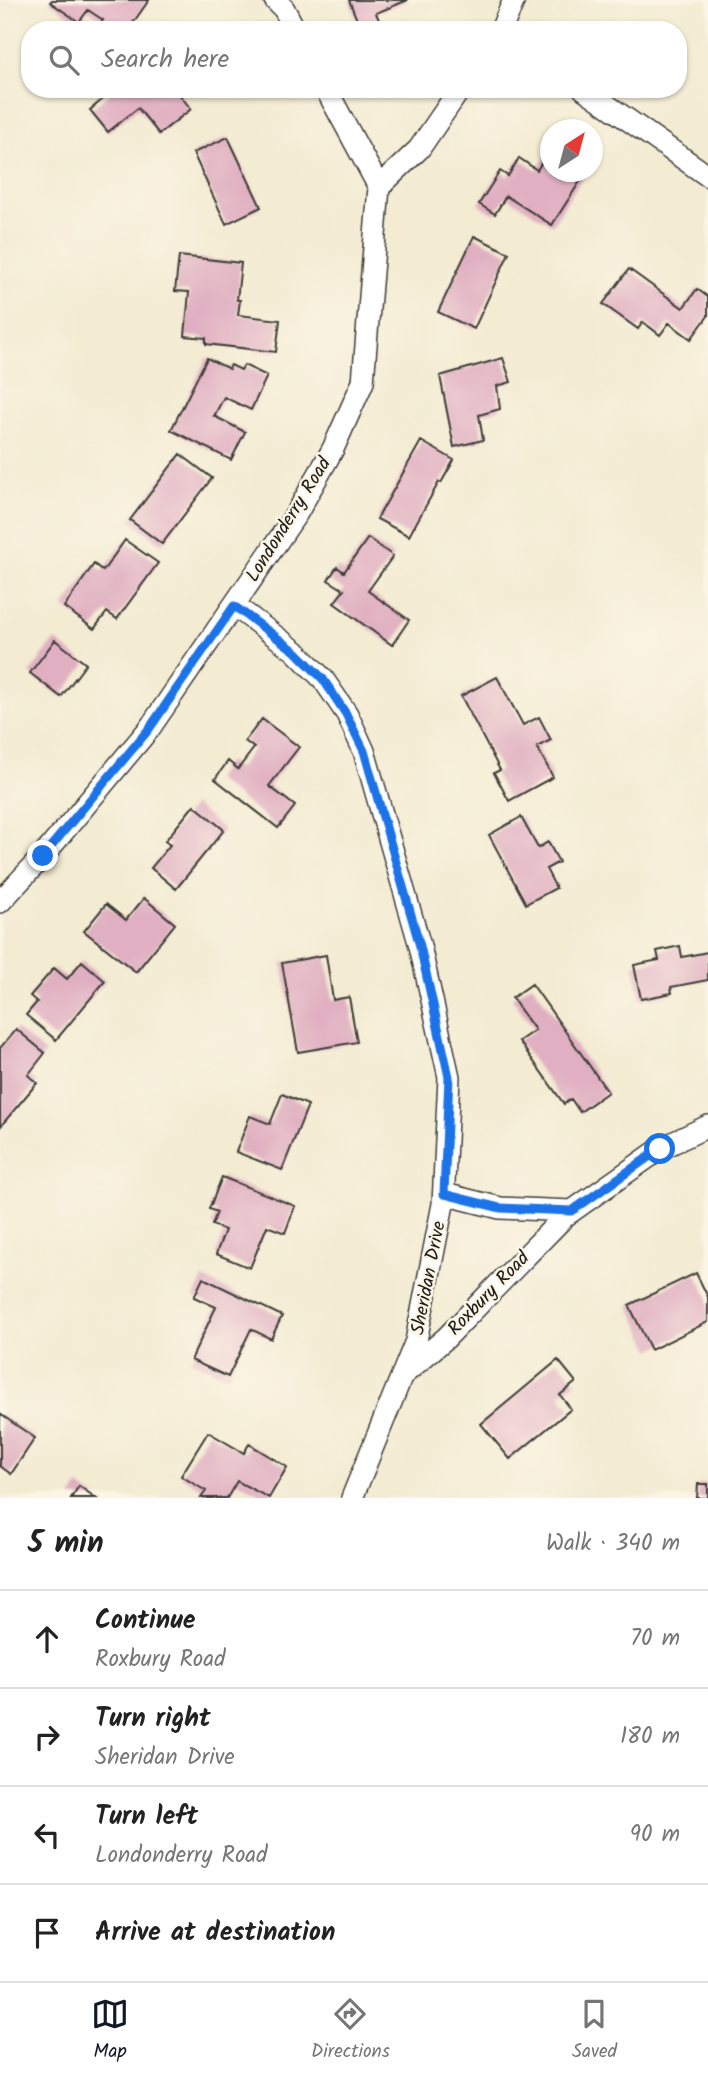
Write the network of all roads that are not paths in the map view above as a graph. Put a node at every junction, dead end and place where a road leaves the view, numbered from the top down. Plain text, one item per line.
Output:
1 (275, 0) edge
2 (514, 0) edge
3 (290, 21) edge
4 (505, 21) edge
5 (331, 98) edge
6 (454, 98) edge
7 (597, 98) edge
8 (708, 176) edge
9 (379, 187) junction
10 (234, 606) junction
11 (0, 902) edge
12 (708, 1126) edge
13 (444, 1194) junction
14 (572, 1211) junction
15 (403, 1375) junction
16 (352, 1498) edge

1 - 3 street
2 - 4 street
5 - 9 street
6 - 9 street
7 - 8 street
9 - 10 street, Londonderry Road
10 - 11 street, Londonderry Road
10 - 13 street, Sheridan Drive
12 - 14 street, Roxbury Road
13 - 14 street
13 - 15 street, Sheridan Drive
14 - 15 street, Roxbury Road
15 - 16 street, Sheridan Drive

